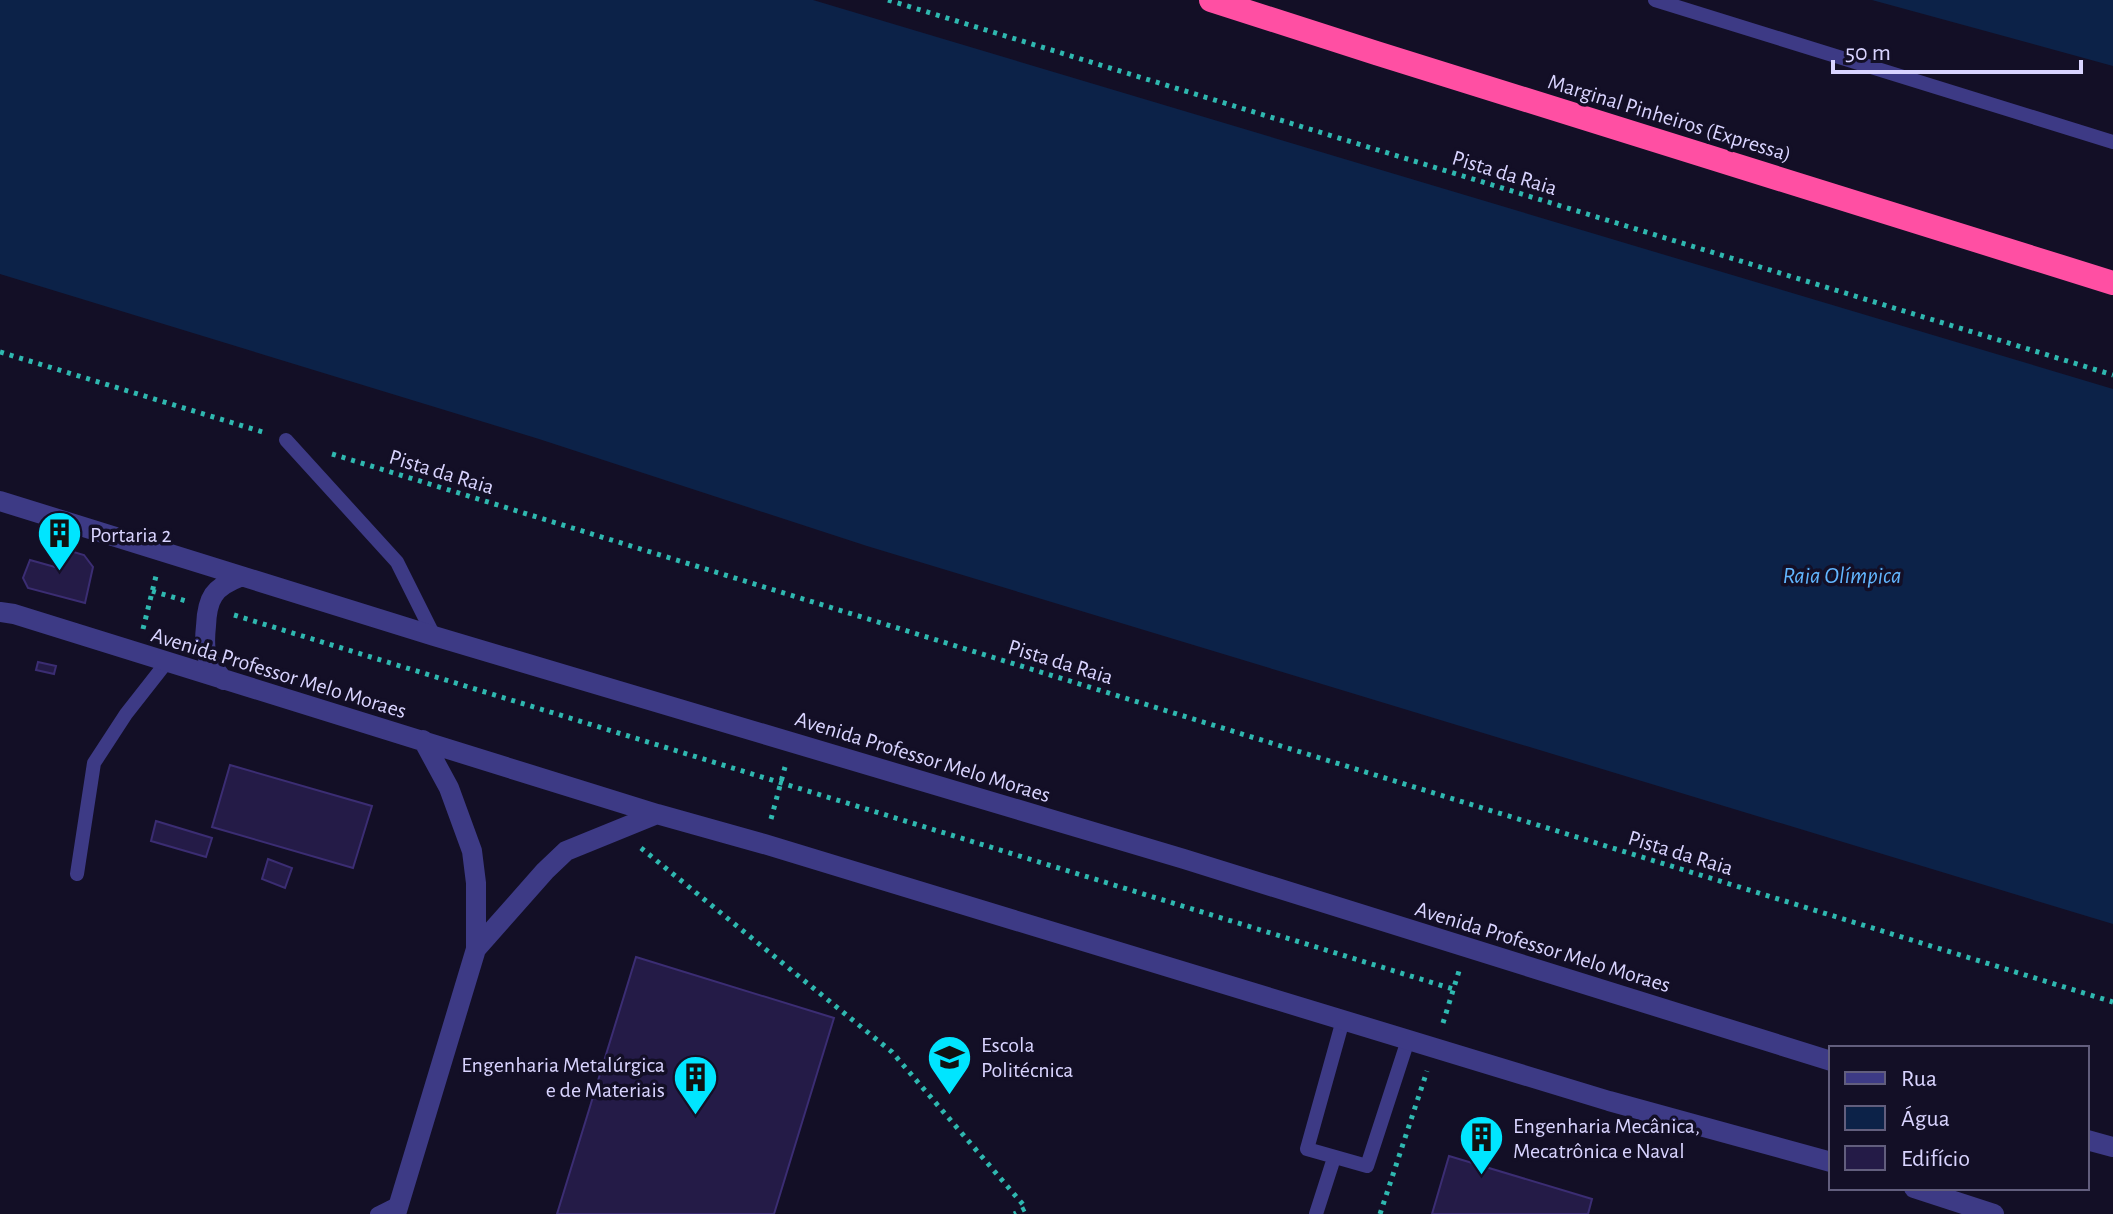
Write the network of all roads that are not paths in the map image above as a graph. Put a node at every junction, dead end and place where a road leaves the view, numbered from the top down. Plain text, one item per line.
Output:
1 (1211, 0) edge
2 (1655, 0) edge
3 (2113, 142) edge
4 (2113, 283) edge
5 (286, 440) road end
6 (0, 501) edge
7 (240, 577) junction
8 (0, 612) edge
9 (434, 636) junction
10 (166, 663) junction
11 (223, 680) junction
12 (423, 740) junction
13 (657, 814) junction
14 (77, 874) dead end
15 (476, 949) junction
16 (1343, 1020) junction
17 (1408, 1040) junction
18 (1829, 1060) edge
19 (2089, 1141) edge
20 (2113, 1147) edge
21 (1334, 1158) junction
22 (1829, 1161) edge
23 (1920, 1190) edge
24 (398, 1209) edge
25 (377, 1214) edge
26 (1316, 1214) edge
27 (1994, 1214) edge

1 - 4 highway, Marginal Pinheiros (Expressa)
2 - 3 lane
5 - 9 lane
6 - 7 street, Avenida Professor Melo Moraes
7 - 9 street, Avenida Professor Melo Moraes
7 - 11 street
8 - 10 street, Avenida Professor Melo Moraes
9 - 18 street, Avenida Professor Melo Moraes
10 - 11 street, Avenida Professor Melo Moraes
10 - 14 lane
11 - 12 street, Avenida Professor Melo Moraes
12 - 13 street, Avenida Professor Melo Moraes
12 - 15 street
13 - 15 street
13 - 16 street, Avenida Professor Melo Moraes
15 - 24 street
16 - 17 street, Avenida Professor Melo Moraes
16 - 21 lane
17 - 21 lane
17 - 22 street, Avenida Professor Melo Moraes
19 - 20 street
21 - 26 lane
23 - 27 street
24 - 25 lane

